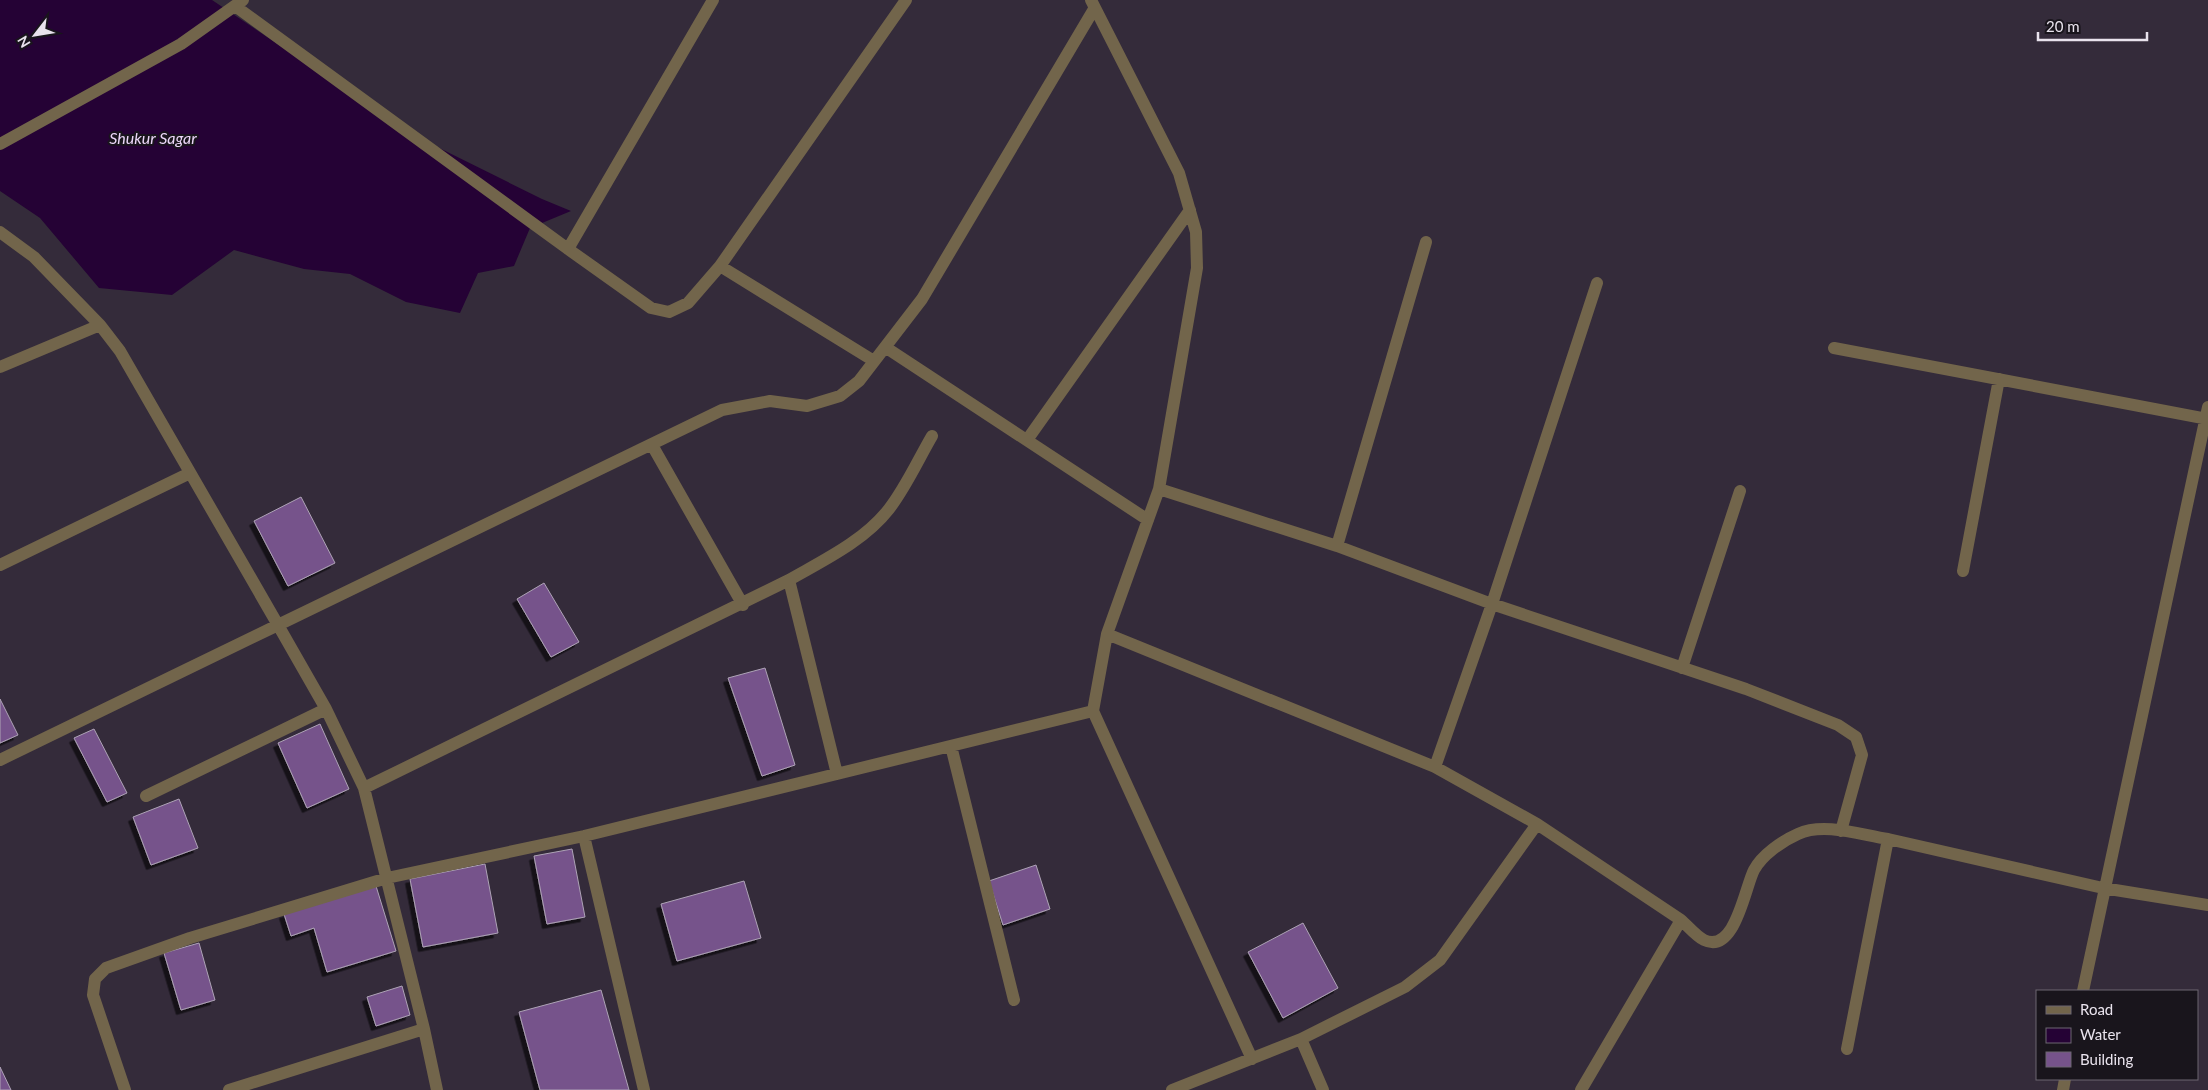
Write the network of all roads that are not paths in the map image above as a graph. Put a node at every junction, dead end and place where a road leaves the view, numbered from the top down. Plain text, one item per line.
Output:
1 (712, 0) edge
2 (906, 0) edge
3 (239, 3) edge
4 (1093, 4) edge
5 (0, 144) edge
6 (1190, 210) junction
7 (0, 232) edge
8 (1426, 242) dead end
9 (568, 249) junction
10 (720, 266) junction
11 (1598, 283) dead end
12 (100, 325) junction
13 (885, 347) junction
14 (1834, 348) dead end
15 (874, 361) junction
16 (0, 367) edge
17 (1999, 379) junction
18 (2207, 415) edge
19 (932, 436) dead end
20 (1026, 440) junction
21 (652, 445) junction
22 (190, 473) junction
23 (1159, 489) junction
24 (1740, 492) dead end
25 (1148, 520) junction
26 (1337, 546) junction
27 (0, 565) edge
28 (1963, 571) dead end
29 (789, 580) junction
30 (1492, 604) junction
31 (743, 605) junction
32 (278, 625) junction
33 (1107, 634) junction
34 (1682, 668) junction
35 (326, 710) junction
36 (1093, 711) junction
37 (951, 746) junction
38 (0, 760) edge
39 (1435, 767) junction
40 (837, 774) junction
41 (364, 788) junction
42 (146, 796) dead end
43 (1537, 824) junction
44 (1841, 831) junction
45 (584, 836) junction
46 (1888, 839) junction
47 (387, 878) junction
48 (2104, 888) junction
49 (2208, 905) edge
50 (1681, 920) junction
51 (2083, 990) edge
52 (1014, 1000) dead end
53 (424, 1029) junction
54 (1301, 1039) junction
55 (1847, 1048) dead end
56 (1252, 1059) junction
57 (125, 1090) edge
58 (229, 1090) edge
59 (437, 1090) edge
60 (644, 1090) edge
61 (1172, 1090) edge
62 (1323, 1090) edge
63 (1580, 1090) edge

1 - 9 street
2 - 10 street
3 - 5 street
3 - 9 street
4 - 6 street
4 - 13 street
6 - 20 street
6 - 23 street
7 - 12 street
8 - 26 street
9 - 10 street
10 - 15 street
11 - 30 street
12 - 16 street
12 - 22 street
13 - 15 street
13 - 20 street
14 - 17 street
15 - 21 street
17 - 18 street
17 - 28 street
18 - 48 street
19 - 29 street
20 - 25 street
21 - 31 street
21 - 32 street
22 - 27 street
22 - 32 street
23 - 25 street
23 - 26 street
24 - 34 street
25 - 33 street
26 - 30 street
29 - 31 street
29 - 40 street
30 - 34 street
30 - 39 street
31 - 41 street
32 - 35 street
32 - 38 street
33 - 36 street
33 - 39 street
34 - 44 street
35 - 41 street
35 - 42 street
36 - 37 street
36 - 56 street
37 - 40 street
37 - 52 street
39 - 43 street
40 - 45 street
41 - 47 street
43 - 50 street
43 - 54 street
44 - 46 street
44 - 50 street
45 - 47 street
45 - 60 street
46 - 48 street
46 - 55 street
47 - 53 street
47 - 57 street
48 - 49 street
48 - 51 street
50 - 63 street
53 - 58 street
53 - 59 street
54 - 56 street
54 - 62 street
56 - 61 street

